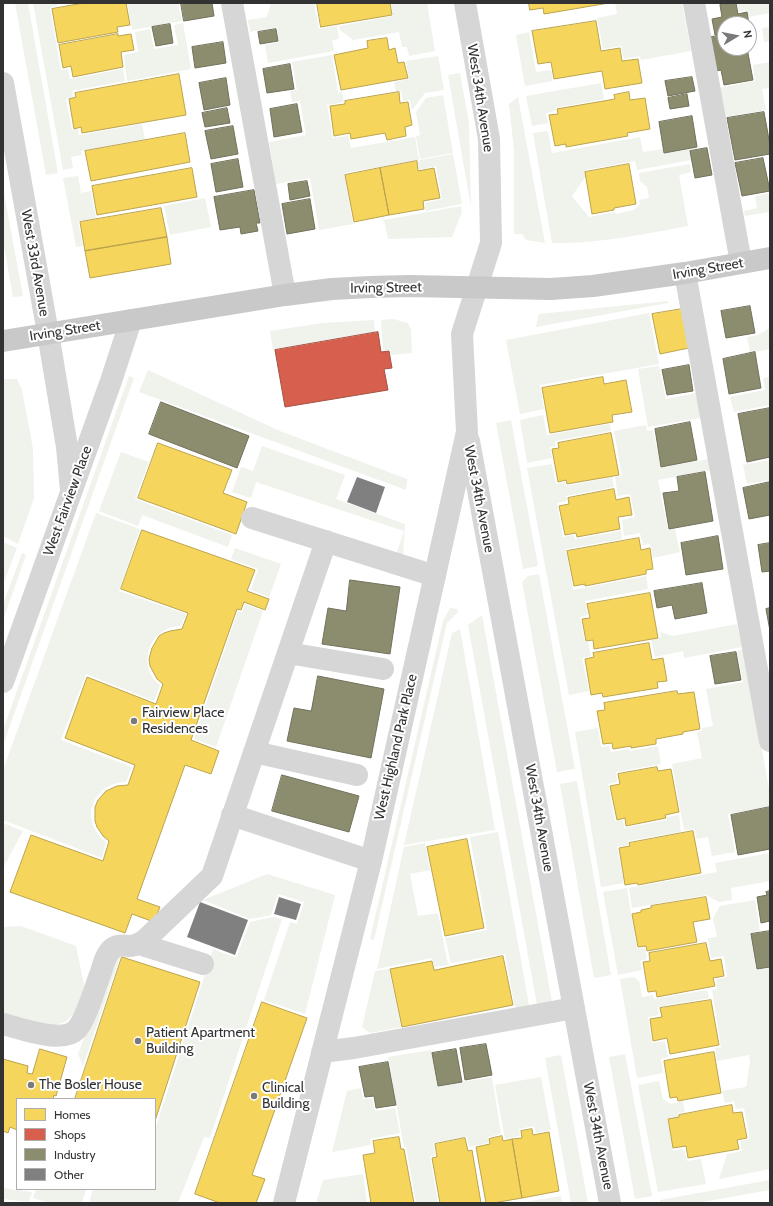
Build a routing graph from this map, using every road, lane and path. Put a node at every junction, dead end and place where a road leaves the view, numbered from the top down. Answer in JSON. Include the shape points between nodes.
{"nodes":[{"id":1,"x":232,"y":3,"type":"edge"},
{"id":2,"x":465,"y":3,"type":"edge"},
{"id":3,"x":694,"y":3,"type":"edge"},
{"id":4,"x":3,"y":83,"type":"edge"},
{"id":5,"x":770,"y":258,"type":"edge"},
{"id":6,"x":741,"y":263,"type":"junction"},
{"id":7,"x":685,"y":273,"type":"junction"},
{"id":8,"x":476,"y":288,"type":"junction"},
{"id":9,"x":285,"y":295,"type":"junction"},
{"id":10,"x":131,"y":320,"type":"junction"},
{"id":11,"x":48,"y":333,"type":"junction"},
{"id":12,"x":3,"y":341,"type":"edge"},
{"id":13,"x":467,"y":432,"type":"junction"},
{"id":14,"x":71,"y":490,"type":"junction"},
{"id":15,"x":252,"y":518,"type":"dead end"},
{"id":16,"x":326,"y":541,"type":"junction"},
{"id":17,"x":435,"y":576,"type":"junction"},
{"id":18,"x":288,"y":653,"type":"junction"},
{"id":19,"x":383,"y":669,"type":"dead end"},
{"id":20,"x":3,"y":682,"type":"edge"},
{"id":21,"x":770,"y":741,"type":"edge"},
{"id":22,"x":254,"y":752,"type":"junction"},
{"id":23,"x":357,"y":775,"type":"dead end"},
{"id":24,"x":232,"y":815,"type":"junction"},
{"id":25,"x":371,"y":861,"type":"junction"},
{"id":26,"x":139,"y":944,"type":"junction"},
{"id":27,"x":203,"y":964,"type":"dead end"},
{"id":28,"x":574,"y":1008,"type":"junction"},
{"id":29,"x":3,"y":1024,"type":"edge"},
{"id":30,"x":322,"y":1052,"type":"junction"},
{"id":31,"x":284,"y":1203,"type":"edge"},
{"id":32,"x":610,"y":1203,"type":"edge"}],
"edges":[{"from":1,"to":9,"type":"street"},
{"from":2,"to":8,"type":"street","name":"West 34th Avenue","via":[[489,139],[491,243]]},
{"from":3,"to":6,"type":"street"},
{"from":4,"to":11,"type":"street","name":"West 33rd Avenue"},
{"from":5,"to":6,"type":"main road","name":"Irving Street"},
{"from":6,"to":7,"type":"main road","name":"Irving Street"},
{"from":7,"to":8,"type":"main road","name":"Irving Street","via":[[551,289]]},
{"from":7,"to":21,"type":"street"},
{"from":8,"to":9,"type":"main road","name":"Irving Street","via":[[370,287]]},
{"from":8,"to":13,"type":"street","name":"West Highland Park Place","via":[[462,334]]},
{"from":9,"to":10,"type":"main road","name":"Irving Street"},
{"from":10,"to":11,"type":"main road","name":"Irving Street"},
{"from":10,"to":14,"type":"street","name":"West Fairview Place"},
{"from":11,"to":12,"type":"main road","name":"Irving Street"},
{"from":11,"to":14,"type":"street","name":"West 33rd Avenue","via":[[67,447]]},
{"from":13,"to":17,"type":"street","name":"West Highland Park Place"},
{"from":13,"to":28,"type":"street","name":"West 34th Avenue"},
{"from":14,"to":20,"type":"street","name":"West Fairview Place"},
{"from":15,"to":16,"type":"street"},
{"from":16,"to":17,"type":"street"},
{"from":16,"to":18,"type":"street"},
{"from":17,"to":25,"type":"street","name":"West Highland Park Place"},
{"from":18,"to":19,"type":"street"},
{"from":18,"to":22,"type":"street"},
{"from":22,"to":23,"type":"street"},
{"from":22,"to":24,"type":"street"},
{"from":24,"to":25,"type":"street"},
{"from":24,"to":26,"type":"street","via":[[212,876]]},
{"from":25,"to":30,"type":"street","name":"West Highland Park Place"},
{"from":26,"to":27,"type":"street"},
{"from":26,"to":29,"type":"street","via":[[112,948],[76,1030],[63,1035],[48,1035]]},
{"from":28,"to":30,"type":"street"},
{"from":28,"to":32,"type":"street","name":"West 34th Avenue"},
{"from":30,"to":31,"type":"street","name":"West Highland Park Place"}]}
